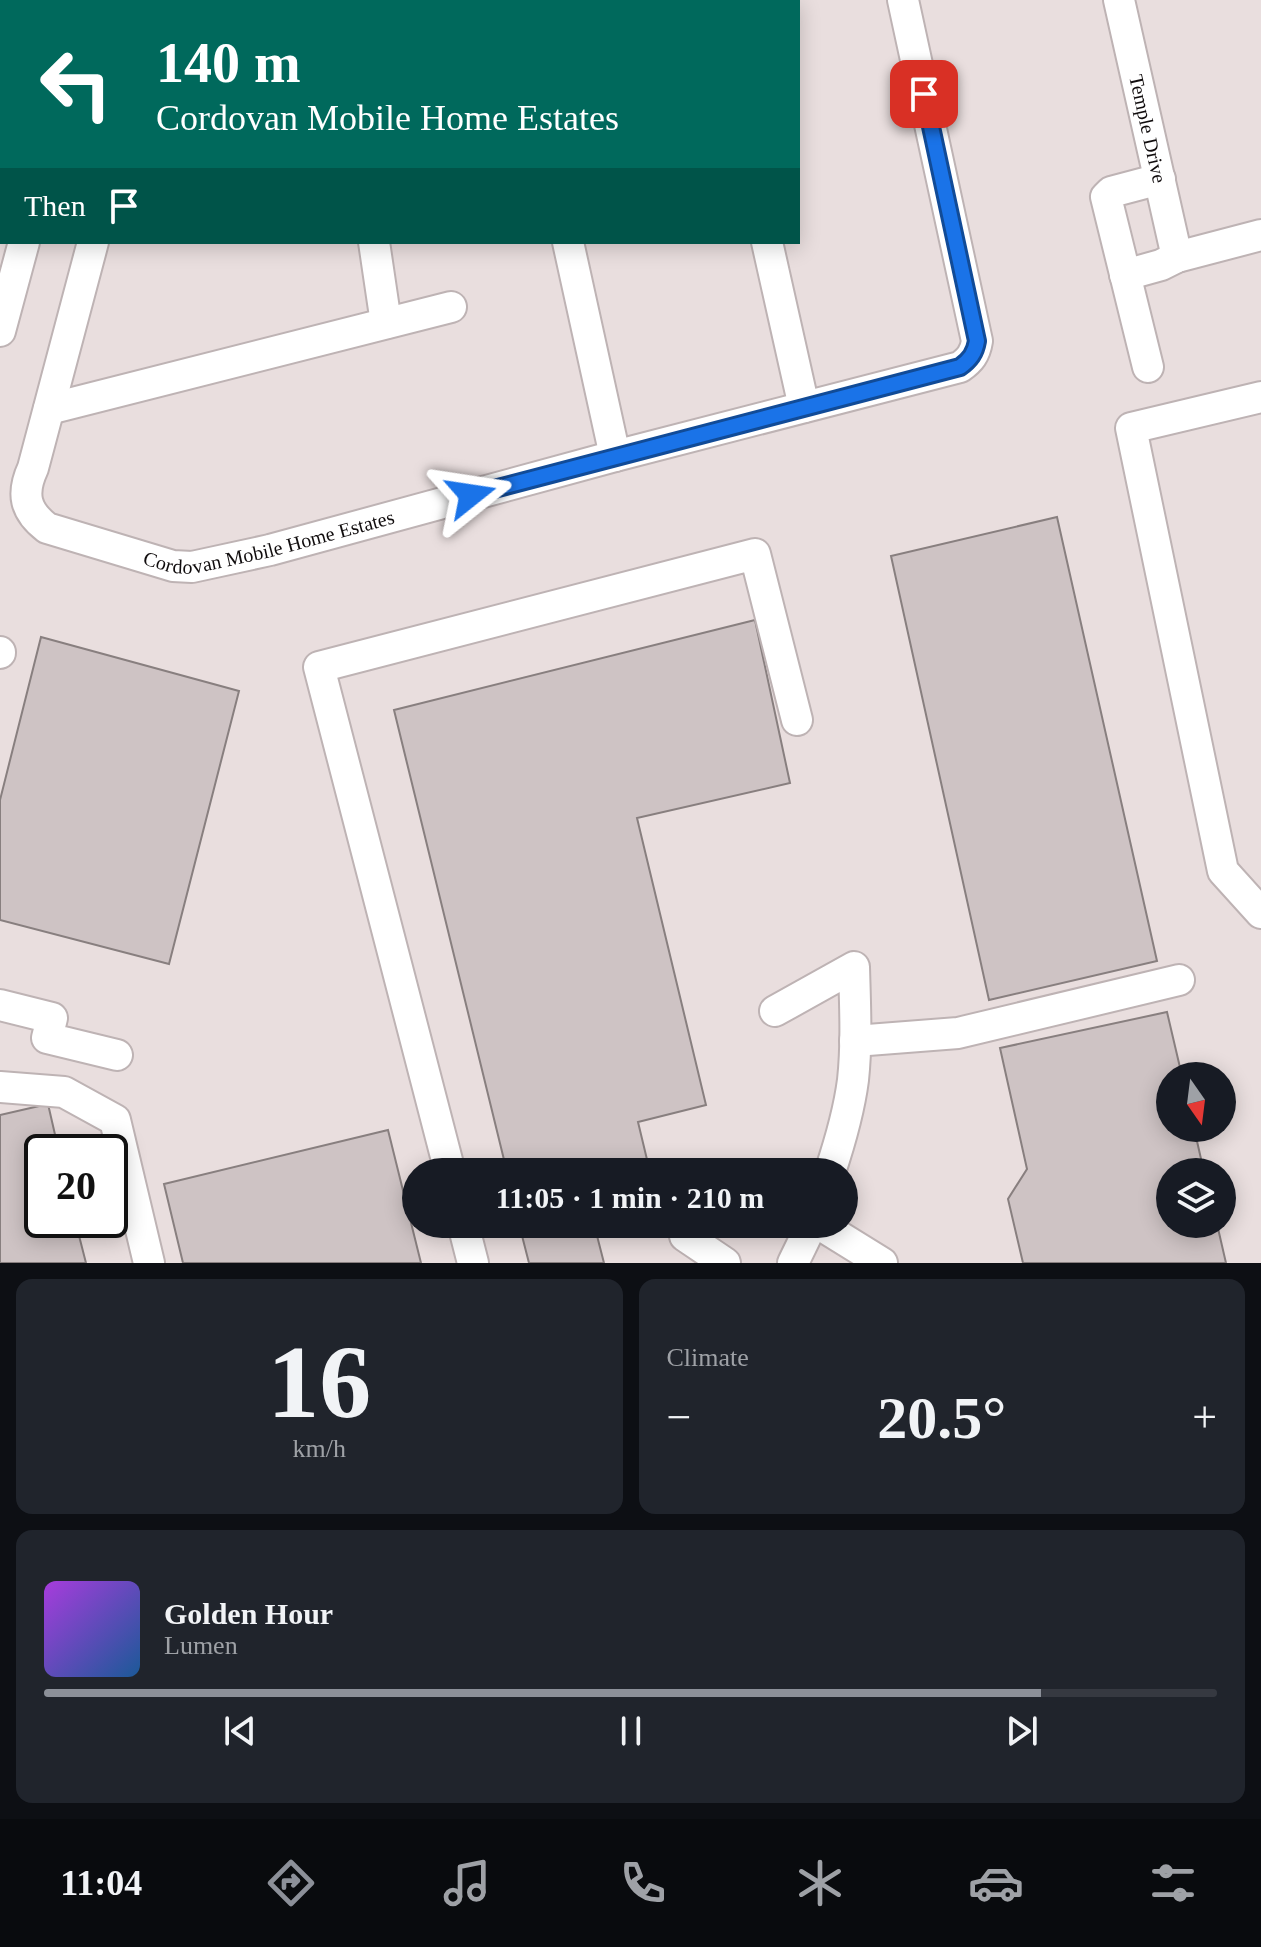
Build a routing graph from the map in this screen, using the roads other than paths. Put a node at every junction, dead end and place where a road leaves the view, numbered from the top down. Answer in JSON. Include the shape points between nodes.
{"nodes":[{"id":1,"x":903,"y":0,"type":"edge"},
{"id":2,"x":1119,"y":0,"type":"edge"},
{"id":3,"x":1160,"y":179,"type":"junction"},
{"id":4,"x":1261,"y":235,"type":"edge"},
{"id":5,"x":23,"y":244,"type":"edge"},
{"id":6,"x":92,"y":244,"type":"edge"},
{"id":7,"x":374,"y":244,"type":"edge"},
{"id":8,"x":568,"y":244,"type":"edge"},
{"id":9,"x":767,"y":244,"type":"edge"},
{"id":10,"x":1177,"y":257,"type":"junction"},
{"id":11,"x":1125,"y":275,"type":"junction"},
{"id":12,"x":5,"y":291,"type":"edge"},
{"id":13,"x":451,"y":307,"type":"dead end"},
{"id":14,"x":386,"y":323,"type":"junction"},
{"id":15,"x":0,"y":331,"type":"edge"},
{"id":16,"x":1148,"y":367,"type":"dead end"},
{"id":17,"x":1261,"y":397,"type":"edge"},
{"id":18,"x":804,"y":407,"type":"junction"},
{"id":19,"x":49,"y":409,"type":"junction"},
{"id":20,"x":615,"y":456,"type":"junction"},
{"id":21,"x":797,"y":720,"type":"dead end"},
{"id":22,"x":1261,"y":913,"type":"edge"},
{"id":23,"x":1179,"y":980,"type":"dead end"},
{"id":24,"x":0,"y":1005,"type":"edge"},
{"id":25,"x":775,"y":1011,"type":"dead end"},
{"id":26,"x":855,"y":1041,"type":"junction"},
{"id":27,"x":117,"y":1055,"type":"dead end"},
{"id":28,"x":0,"y":1087,"type":"edge"},
{"id":29,"x":446,"y":1158,"type":"edge"},
{"id":30,"x":835,"y":1158,"type":"edge"},
{"id":31,"x":467,"y":1238,"type":"edge"},
{"id":32,"x":688,"y":1238,"type":"edge"},
{"id":33,"x":805,"y":1238,"type":"edge"},
{"id":34,"x":842,"y":1238,"type":"edge"},
{"id":35,"x":149,"y":1263,"type":"edge"},
{"id":36,"x":473,"y":1263,"type":"edge"},
{"id":37,"x":725,"y":1263,"type":"edge"},
{"id":38,"x":793,"y":1263,"type":"edge"},
{"id":39,"x":882,"y":1263,"type":"edge"}],
"edges":[{"from":1,"to":18,"type":"street","name":"Cordovan Mobile Home Estates","via":[[977,341],[975,352],[960,367]]},
{"from":2,"to":3,"type":"street","name":"Temple Drive"},
{"from":3,"to":10,"type":"street","name":"Temple Drive"},
{"from":3,"to":11,"type":"street","via":[[1106,197]]},
{"from":4,"to":10,"type":"street"},
{"from":5,"to":12,"type":"street"},
{"from":6,"to":19,"type":"street","name":"Cordovan Mobile Home Estates"},
{"from":7,"to":14,"type":"street"},
{"from":8,"to":20,"type":"street"},
{"from":9,"to":18,"type":"street"},
{"from":10,"to":11,"type":"street"},
{"from":11,"to":16,"type":"street"},
{"from":12,"to":15,"type":"street"},
{"from":13,"to":14,"type":"street"},
{"from":14,"to":19,"type":"street"},
{"from":17,"to":22,"type":"street","via":[[1131,428],[1223,871]]},
{"from":18,"to":20,"type":"street","name":"Cordovan Mobile Home Estates"},
{"from":19,"to":20,"type":"street","name":"Cordovan Mobile Home Estates","via":[[27,481],[29,508],[37,520],[47,528],[173,566],[192,567],[270,550]]},
{"from":21,"to":29,"type":"street","via":[[755,554],[319,667]]},
{"from":23,"to":26,"type":"street","via":[[958,1033]]},
{"from":24,"to":27,"type":"street","via":[[52,1018],[47,1038]]},
{"from":25,"to":26,"type":"street","via":[[854,967]]},
{"from":26,"to":30,"type":"street","via":[[853,1081]]},
{"from":28,"to":35,"type":"street","via":[[64,1092],[115,1120]]},
{"from":31,"to":36,"type":"street"},
{"from":32,"to":37,"type":"street"},
{"from":33,"to":38,"type":"street"},
{"from":34,"to":39,"type":"street"}]}
